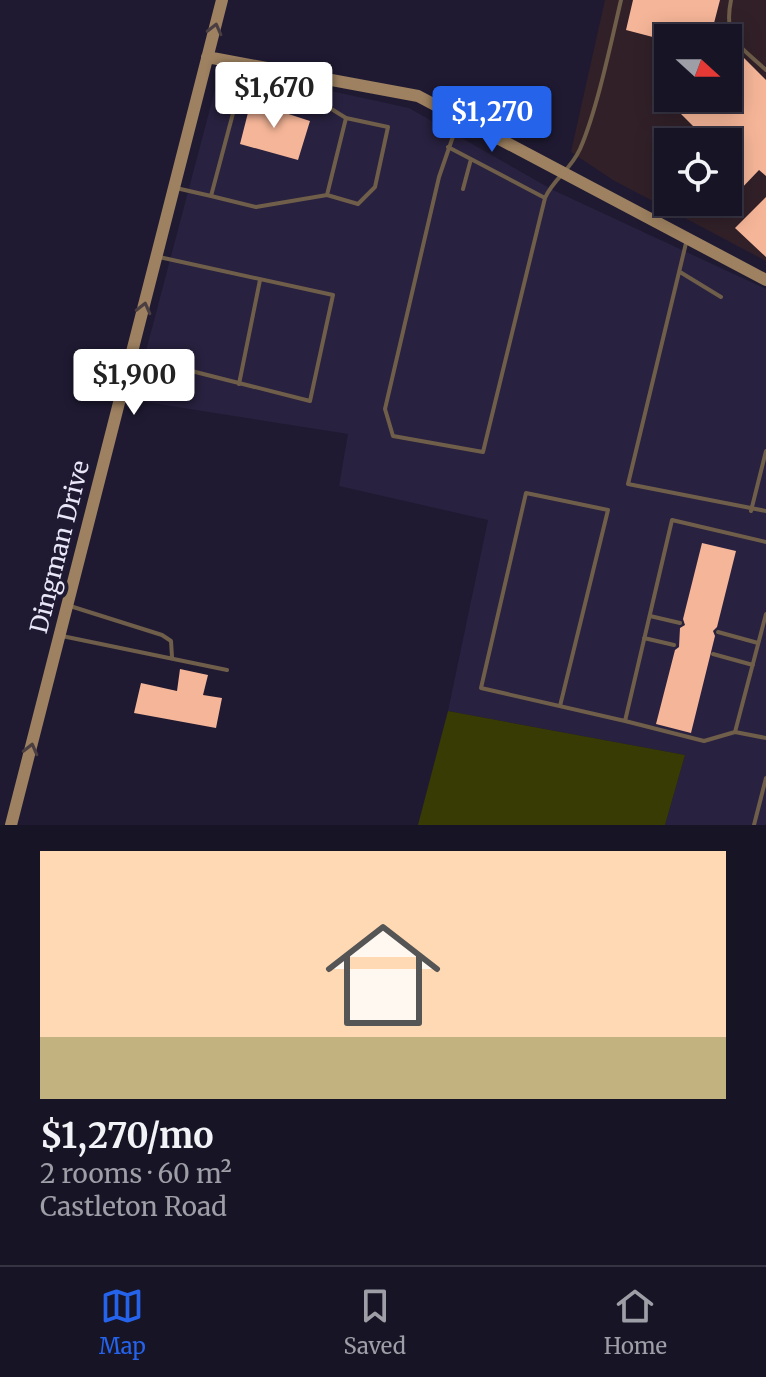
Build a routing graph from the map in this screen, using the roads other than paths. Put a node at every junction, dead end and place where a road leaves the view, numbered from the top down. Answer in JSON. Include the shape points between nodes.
{"nodes":[{"id":1,"x":222,"y":0,"type":"edge"},
{"id":2,"x":621,"y":0,"type":"edge"},
{"id":3,"x":731,"y":0,"type":"edge"},
{"id":4,"x":207,"y":57,"type":"junction"},
{"id":5,"x":766,"y":70,"type":"edge"},
{"id":6,"x":332,"y":79,"type":"junction"},
{"id":7,"x":325,"y":105,"type":"junction"},
{"id":8,"x":460,"y":117,"type":"junction"},
{"id":9,"x":346,"y":118,"type":"junction"},
{"id":10,"x":447,"y":147,"type":"junction"},
{"id":11,"x":471,"y":159,"type":"junction"},
{"id":12,"x":567,"y":174,"type":"junction"},
{"id":13,"x":174,"y":188,"type":"junction"},
{"id":14,"x":463,"y":189,"type":"dead end"},
{"id":15,"x":327,"y":195,"type":"junction"},
{"id":16,"x":211,"y":196,"type":"junction"},
{"id":17,"x":545,"y":198,"type":"junction"},
{"id":18,"x":687,"y":237,"type":"junction"},
{"id":19,"x":157,"y":256,"type":"junction"},
{"id":20,"x":680,"y":272,"type":"junction"},
{"id":21,"x":260,"y":280,"type":"junction"},
{"id":22,"x":766,"y":280,"type":"edge"},
{"id":23,"x":721,"y":297,"type":"dead end"},
{"id":24,"x":164,"y":364,"type":"dead end"},
{"id":25,"x":239,"y":384,"type":"junction"},
{"id":26,"x":766,"y":451,"type":"edge"},
{"id":27,"x":751,"y":511,"type":"junction"},
{"id":28,"x":766,"y":511,"type":"edge"},
{"id":29,"x":766,"y":542,"type":"edge"},
{"id":30,"x":68,"y":605,"type":"junction"},
{"id":31,"x":766,"y":614,"type":"edge"},
{"id":32,"x":650,"y":616,"type":"junction"},
{"id":33,"x":680,"y":623,"type":"dead end"},
{"id":34,"x":718,"y":632,"type":"dead end"},
{"id":35,"x":60,"y":636,"type":"junction"},
{"id":36,"x":644,"y":638,"type":"junction"},
{"id":37,"x":758,"y":643,"type":"junction"},
{"id":38,"x":674,"y":645,"type":"dead end"},
{"id":39,"x":713,"y":654,"type":"dead end"},
{"id":40,"x":172,"y":658,"type":"junction"},
{"id":41,"x":753,"y":665,"type":"junction"},
{"id":42,"x":227,"y":670,"type":"dead end"},
{"id":43,"x":560,"y":706,"type":"junction"},
{"id":44,"x":625,"y":721,"type":"junction"},
{"id":45,"x":735,"y":732,"type":"junction"},
{"id":46,"x":766,"y":738,"type":"edge"},
{"id":47,"x":766,"y":778,"type":"edge"},
{"id":48,"x":766,"y":796,"type":"edge"},
{"id":49,"x":758,"y":801,"type":"junction"},
{"id":50,"x":11,"y":825,"type":"edge"},
{"id":51,"x":754,"y":825,"type":"edge"}],
"edges":[{"from":4,"to":1,"type":"main road","name":"Dingman Drive","one_way":true},
{"from":2,"to":12,"type":"lane","via":[[581,146]]},
{"from":3,"to":5,"type":"lane","via":[[726,24],[734,41]]},
{"from":4,"to":6,"type":"main road"},
{"from":4,"to":13,"type":"main road","name":"Dingman Drive"},
{"from":6,"to":7,"type":"lane"},
{"from":6,"to":8,"type":"main road","via":[[406,93]]},
{"from":7,"to":9,"type":"lane"},
{"from":7,"to":16,"type":"lane","via":[[240,87]]},
{"from":8,"to":10,"type":"lane"},
{"from":8,"to":12,"type":"main road"},
{"from":9,"to":15,"type":"lane"},
{"from":9,"to":15,"type":"lane","via":[[388,127],[375,187],[358,204]]},
{"from":10,"to":11,"type":"lane"},
{"from":10,"to":17,"type":"lane","via":[[385,409],[393,436],[483,452]]},
{"from":11,"to":14,"type":"lane"},
{"from":11,"to":17,"type":"lane"},
{"from":12,"to":17,"type":"lane","via":[[552,183]]},
{"from":12,"to":18,"type":"main road"},
{"from":13,"to":16,"type":"lane"},
{"from":13,"to":19,"type":"main road","name":"Dingman Drive"},
{"from":15,"to":16,"type":"lane","via":[[256,207]]},
{"from":18,"to":20,"type":"lane"},
{"from":18,"to":22,"type":"main road"},
{"from":19,"to":21,"type":"lane"},
{"from":30,"to":19,"type":"main road","name":"Dingman Drive","one_way":true},
{"from":20,"to":23,"type":"lane"},
{"from":20,"to":27,"type":"lane","via":[[628,484]]},
{"from":21,"to":25,"type":"lane"},
{"from":21,"to":25,"type":"lane","via":[[333,295],[310,401]]},
{"from":24,"to":25,"type":"lane"},
{"from":26,"to":27,"type":"lane"},
{"from":27,"to":28,"type":"lane"},
{"from":29,"to":32,"type":"lane","via":[[672,520]]},
{"from":30,"to":35,"type":"main road","name":"Dingman Drive"},
{"from":30,"to":40,"type":"lane","via":[[162,635],[171,641]]},
{"from":31,"to":37,"type":"lane"},
{"from":32,"to":33,"type":"lane"},
{"from":32,"to":36,"type":"lane"},
{"from":34,"to":37,"type":"lane"},
{"from":35,"to":40,"type":"lane"},
{"from":50,"to":35,"type":"main road","name":"Dingman Drive","one_way":true},
{"from":36,"to":38,"type":"lane"},
{"from":36,"to":44,"type":"lane"},
{"from":37,"to":41,"type":"lane"},
{"from":39,"to":41,"type":"lane"},
{"from":40,"to":42,"type":"lane"},
{"from":41,"to":45,"type":"lane"},
{"from":43,"to":43,"type":"lane","via":[[481,688],[526,493],[608,510]]},
{"from":43,"to":44,"type":"lane"},
{"from":44,"to":45,"type":"lane","via":[[704,741]]},
{"from":45,"to":46,"type":"lane"},
{"from":47,"to":49,"type":"lane"},
{"from":48,"to":49,"type":"lane"},
{"from":49,"to":51,"type":"lane"}]}
